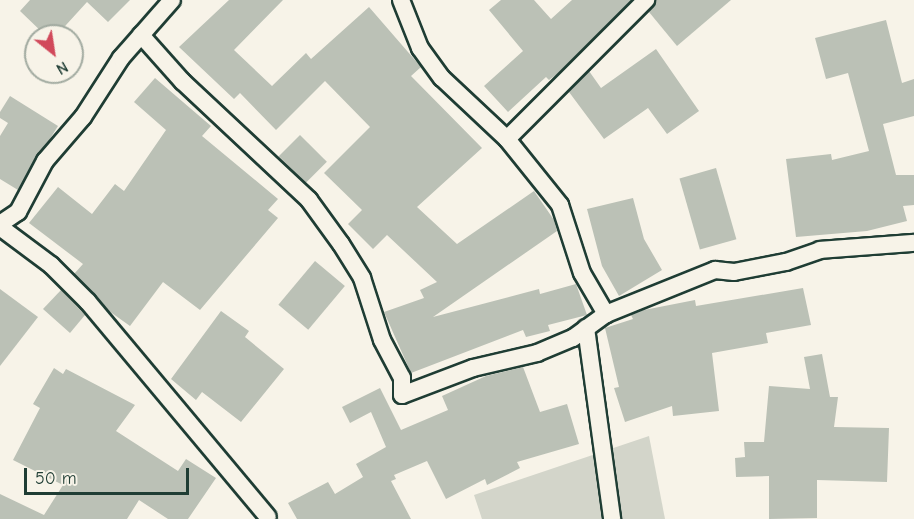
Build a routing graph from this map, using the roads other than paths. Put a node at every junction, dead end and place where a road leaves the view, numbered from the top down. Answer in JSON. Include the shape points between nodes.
{"nodes":[{"id":1,"x":172,"y":0,"type":"edge"},
{"id":2,"x":401,"y":0,"type":"edge"},
{"id":3,"x":646,"y":0,"type":"edge"},
{"id":4,"x":141,"y":35,"type":"junction"},
{"id":5,"x":507,"y":139,"type":"junction"},
{"id":6,"x":0,"y":226,"type":"edge"},
{"id":7,"x":914,"y":243,"type":"edge"},
{"id":8,"x":606,"y":314,"type":"junction"},
{"id":9,"x":586,"y":328,"type":"junction"},
{"id":10,"x":268,"y":517,"type":"dead end"},
{"id":11,"x":612,"y":519,"type":"edge"}],
"edges":[{"from":1,"to":4,"type":"street"},
{"from":2,"to":5,"type":"street","via":[[420,48],[442,78]]},
{"from":3,"to":5,"type":"street"},
{"from":4,"to":6,"type":"street","via":[[45,161],[18,212]]},
{"from":4,"to":9,"type":"street","via":[[189,88],[309,200],[341,244],[362,278],[382,340],[402,378],[402,395],[473,368],[537,353]]},
{"from":5,"to":8,"type":"street","via":[[560,205],[582,273]]},
{"from":6,"to":10,"type":"street","via":[[51,265],[88,302]]},
{"from":7,"to":8,"type":"street","via":[[820,250],[786,262],[734,272],[715,270]]},
{"from":8,"to":9,"type":"street"},
{"from":9,"to":11,"type":"street"}]}
